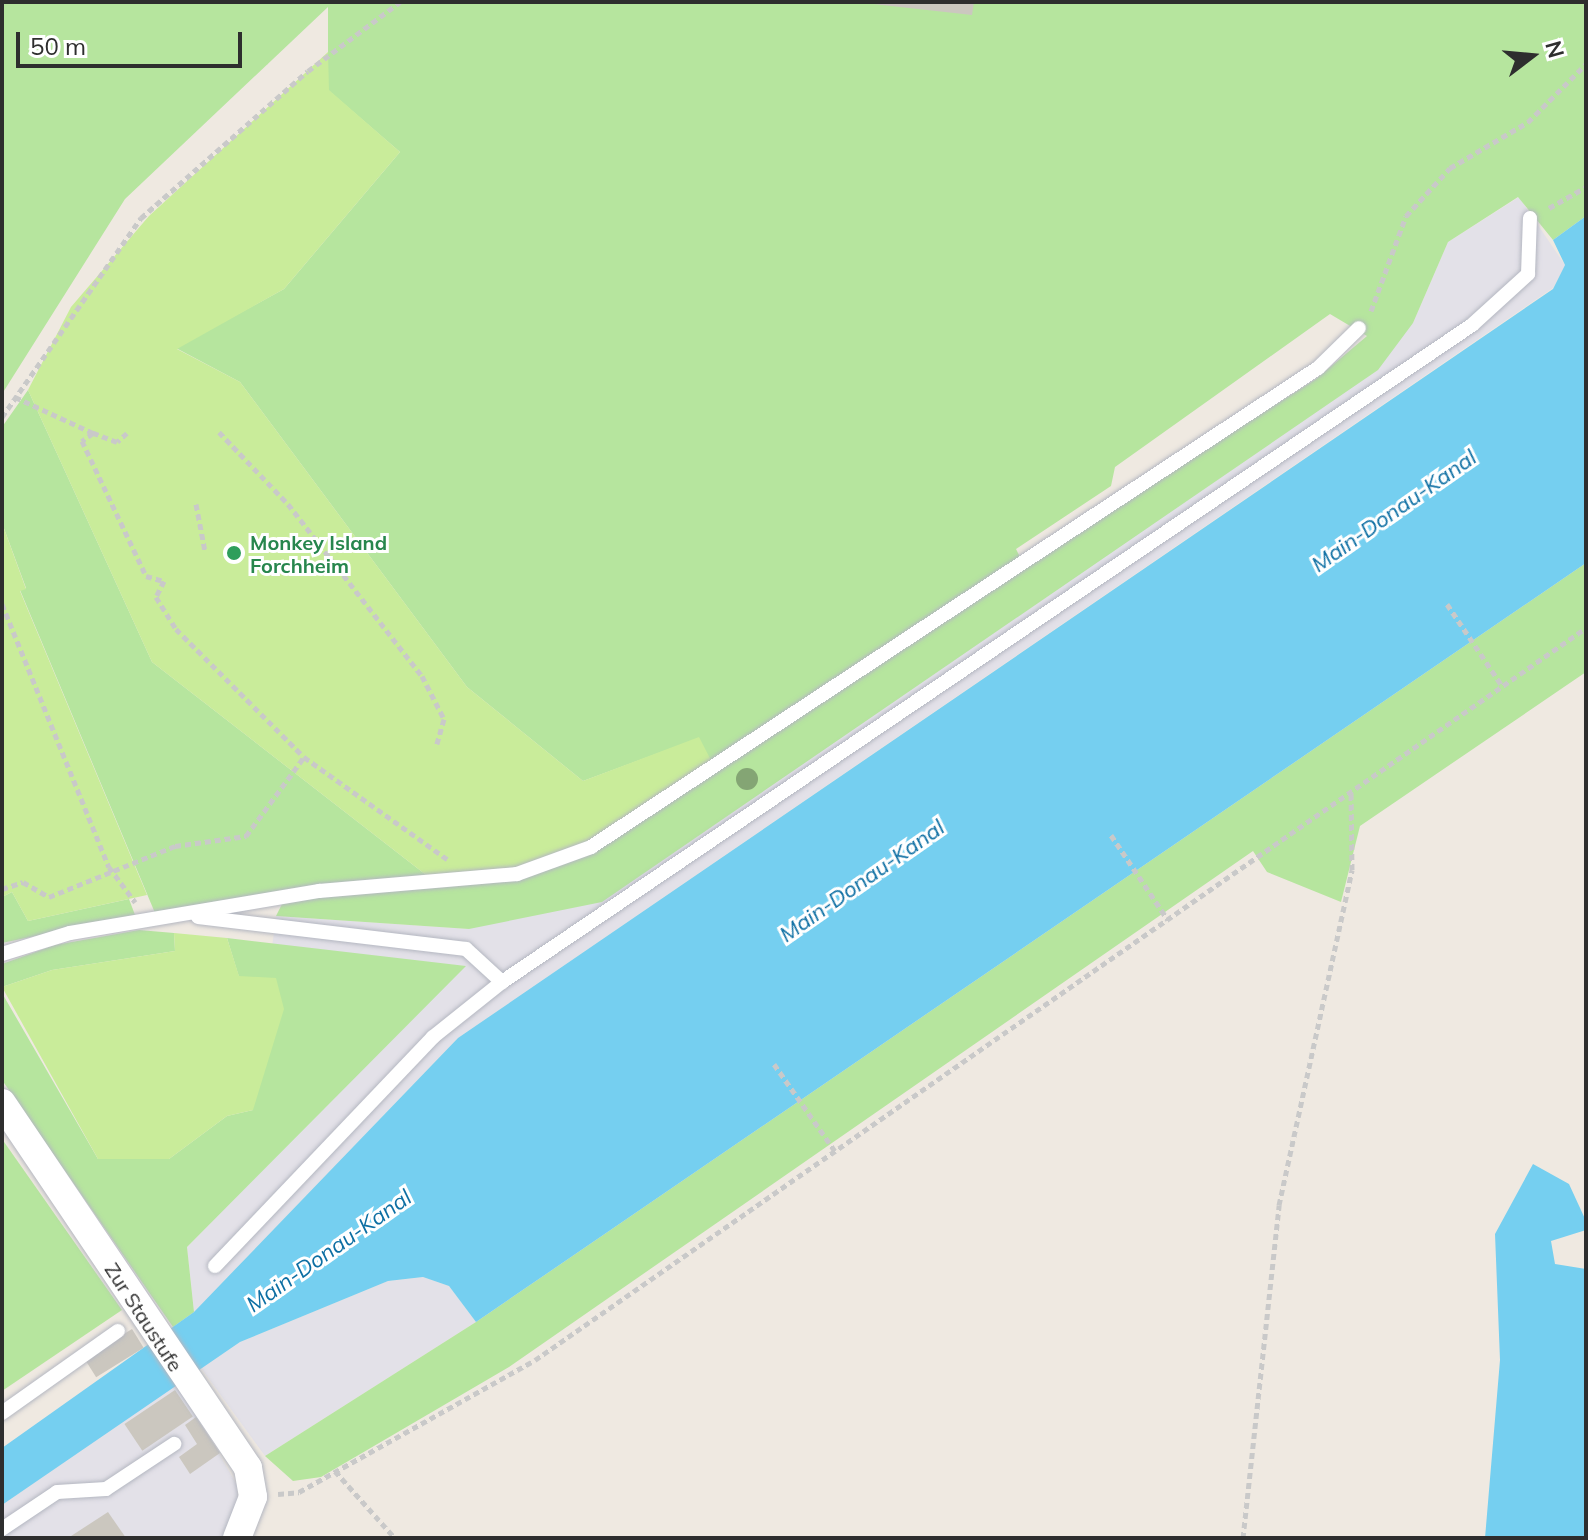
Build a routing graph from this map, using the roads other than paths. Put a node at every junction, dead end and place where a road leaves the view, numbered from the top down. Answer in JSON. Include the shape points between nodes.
{"nodes":[{"id":1,"x":1530,"y":218,"type":"road end"},
{"id":2,"x":1359,"y":328,"type":"road end"},
{"id":3,"x":183,"y":915,"type":"junction"},
{"id":4,"x":2,"y":954,"type":"edge"},
{"id":5,"x":502,"y":982,"type":"junction"},
{"id":6,"x":2,"y":1103,"type":"edge"},
{"id":7,"x":215,"y":1266,"type":"dead end"},
{"id":8,"x":118,"y":1331,"type":"dead end"},
{"id":9,"x":2,"y":1413,"type":"edge"},
{"id":10,"x":174,"y":1444,"type":"dead end"},
{"id":11,"x":2,"y":1529,"type":"edge"},
{"id":12,"x":237,"y":1538,"type":"edge"}],
"edges":[{"from":1,"to":5,"type":"lane","via":[[1528,274],[1472,325]]},
{"from":2,"to":3,"type":"lane","via":[[1318,368],[1118,495],[652,812],[591,847],[517,874],[319,891]]},
{"from":3,"to":4,"type":"lane"},
{"from":3,"to":5,"type":"lane","via":[[466,949]]},
{"from":5,"to":7,"type":"lane","via":[[433,1037]]},
{"from":6,"to":12,"type":"street","name":"Zur Staustufe","via":[[248,1468],[253,1497]]},
{"from":8,"to":9,"type":"lane"},
{"from":10,"to":11,"type":"lane","via":[[106,1489],[57,1492]]}]}
